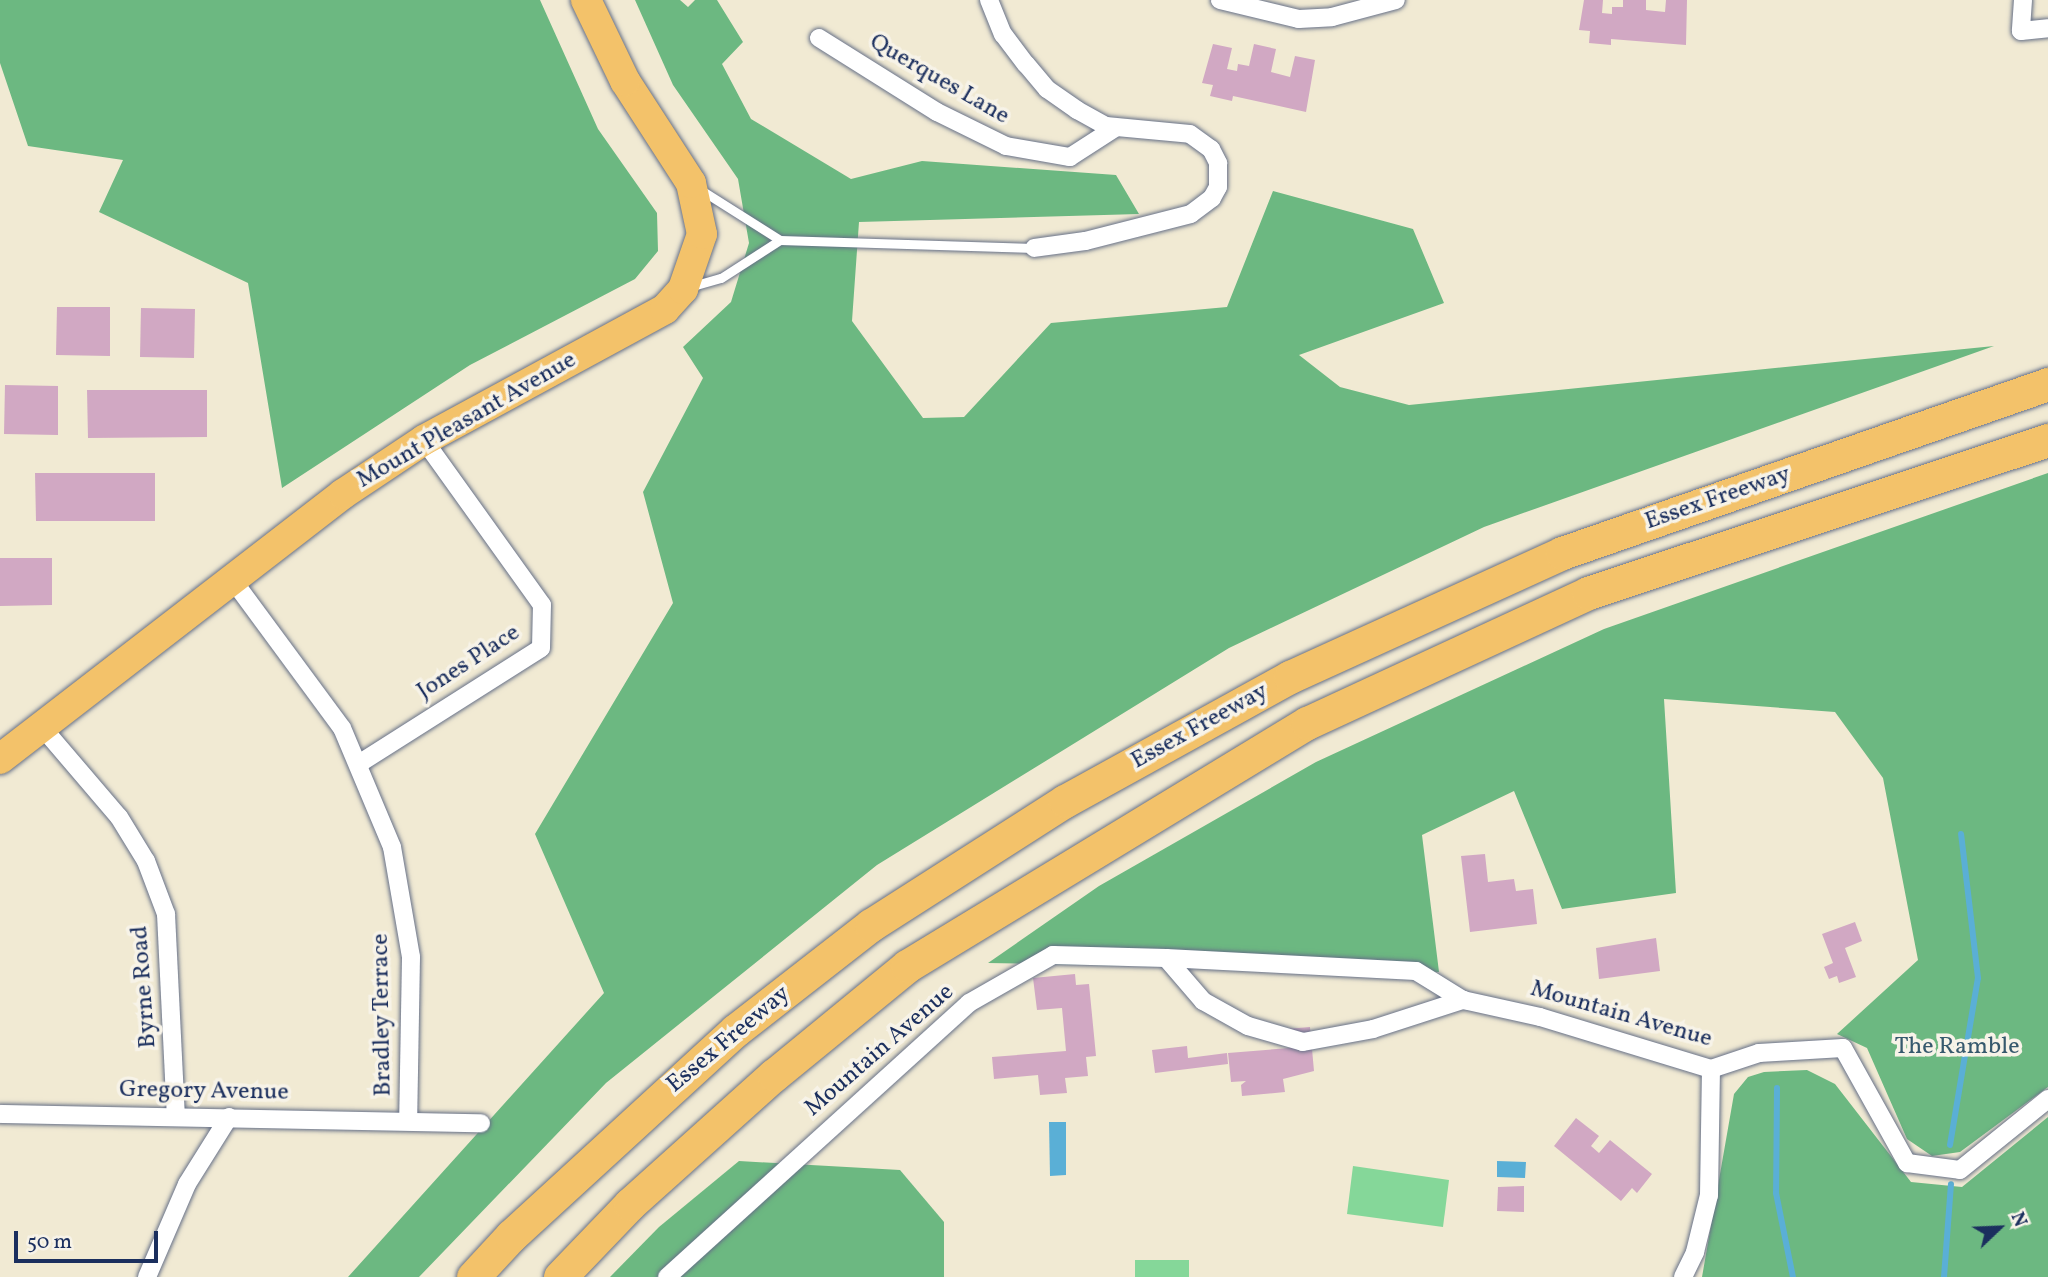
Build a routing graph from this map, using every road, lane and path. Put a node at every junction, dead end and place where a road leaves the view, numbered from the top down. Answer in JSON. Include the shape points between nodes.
{"nodes":[{"id":1,"x":586,"y":0,"type":"edge"},
{"id":2,"x":989,"y":0,"type":"edge"},
{"id":3,"x":1220,"y":0,"type":"edge"},
{"id":4,"x":1396,"y":0,"type":"edge"},
{"id":5,"x":2023,"y":0,"type":"edge"},
{"id":6,"x":2048,"y":28,"type":"edge"},
{"id":7,"x":819,"y":38,"type":"dead end"},
{"id":8,"x":1115,"y":128,"type":"junction"},
{"id":9,"x":691,"y":183,"type":"junction"},
{"id":10,"x":780,"y":240,"type":"junction"},
{"id":11,"x":1034,"y":248,"type":"joint"},
{"id":12,"x":683,"y":289,"type":"junction"},
{"id":13,"x":2048,"y":384,"type":"edge"},
{"id":14,"x":424,"y":440,"type":"junction"},
{"id":15,"x":2048,"y":440,"type":"edge"},
{"id":16,"x":232,"y":579,"type":"junction"},
{"id":17,"x":41,"y":727,"type":"junction"},
{"id":18,"x":0,"y":759,"type":"edge"},
{"id":19,"x":360,"y":763,"type":"junction"},
{"id":20,"x":1166,"y":958,"type":"junction"},
{"id":21,"x":1463,"y":1000,"type":"junction"},
{"id":22,"x":1711,"y":1069,"type":"junction"},
{"id":23,"x":2048,"y":1099,"type":"edge"},
{"id":24,"x":0,"y":1114,"type":"edge"},
{"id":25,"x":176,"y":1116,"type":"junction"},
{"id":26,"x":229,"y":1117,"type":"junction"},
{"id":27,"x":408,"y":1121,"type":"junction"},
{"id":28,"x":481,"y":1123,"type":"dead end"},
{"id":29,"x":147,"y":1277,"type":"edge"},
{"id":30,"x":474,"y":1277,"type":"edge"},
{"id":31,"x":560,"y":1277,"type":"edge"},
{"id":32,"x":667,"y":1277,"type":"edge"},
{"id":33,"x":1683,"y":1277,"type":"edge"}],
"edges":[{"from":1,"to":9,"type":"main road","name":"Mount Pleasant Avenue","via":[[625,81]]},
{"from":2,"to":8,"type":"street","via":[[1003,34],[1047,89]]},
{"from":3,"to":4,"type":"street","via":[[1299,19],[1332,18]]},
{"from":5,"to":6,"type":"street","via":[[2021,30]]},
{"from":7,"to":8,"type":"street","name":"Querques Lane","via":[[937,111],[1006,146],[1070,157]]},
{"from":8,"to":11,"type":"street","via":[[1177,132],[1202,140],[1211,149],[1220,174],[1212,198],[1191,214],[1085,241]]},
{"from":9,"to":10,"type":"lane"},
{"from":9,"to":12,"type":"main road","name":"Mount Pleasant Avenue","via":[[702,234]]},
{"from":10,"to":11,"type":"lane"},
{"from":10,"to":12,"type":"lane","via":[[721,278]]},
{"from":12,"to":14,"type":"main road","name":"Mount Pleasant Avenue","via":[[665,309],[635,328]]},
{"from":13,"to":30,"type":"highway","name":"Essex Freeway","via":[[1562,553],[1290,677],[1065,801],[871,925],[736,1030],[511,1236]]},
{"from":14,"to":16,"type":"main road","name":"Mount Pleasant Avenue","via":[[343,494]]},
{"from":14,"to":19,"type":"street","name":"Jones Place","via":[[542,605],[541,648]]},
{"from":15,"to":31,"type":"highway","name":"Essex Freeway","via":[[1588,593],[1307,723],[907,966],[774,1075],[640,1195]]},
{"from":16,"to":17,"type":"main road","name":"Mount Pleasant Avenue"},
{"from":16,"to":19,"type":"street","name":"Bradley Terrace","via":[[319,693]]},
{"from":17,"to":18,"type":"main road","name":"Mount Pleasant Avenue"},
{"from":17,"to":25,"type":"street","name":"Byrne Road","via":[[119,817],[146,861],[166,914]]},
{"from":19,"to":27,"type":"street","name":"Bradley Terrace","via":[[393,847],[404,901],[411,957]]},
{"from":20,"to":21,"type":"street","name":"Mountain Avenue","via":[[1416,971]]},
{"from":20,"to":21,"type":"street","via":[[1203,1001],[1248,1026],[1303,1042],[1373,1030]]},
{"from":20,"to":32,"type":"street","name":"Mountain Avenue","via":[[1053,956],[969,1003]]},
{"from":21,"to":22,"type":"street","name":"Mountain Avenue","via":[[1540,1017]]},
{"from":22,"to":23,"type":"street","name":"Mountain Avenue","via":[[1759,1053],[1843,1048],[1907,1163],[1960,1170]]},
{"from":22,"to":33,"type":"street","via":[[1709,1195],[1695,1252]]},
{"from":24,"to":25,"type":"street","name":"Gregory Avenue"},
{"from":25,"to":26,"type":"street","name":"Gregory Avenue"},
{"from":26,"to":27,"type":"street","name":"Gregory Avenue"},
{"from":26,"to":29,"type":"street","via":[[187,1184]]},
{"from":27,"to":28,"type":"street","name":"Gregory Avenue"}]}
